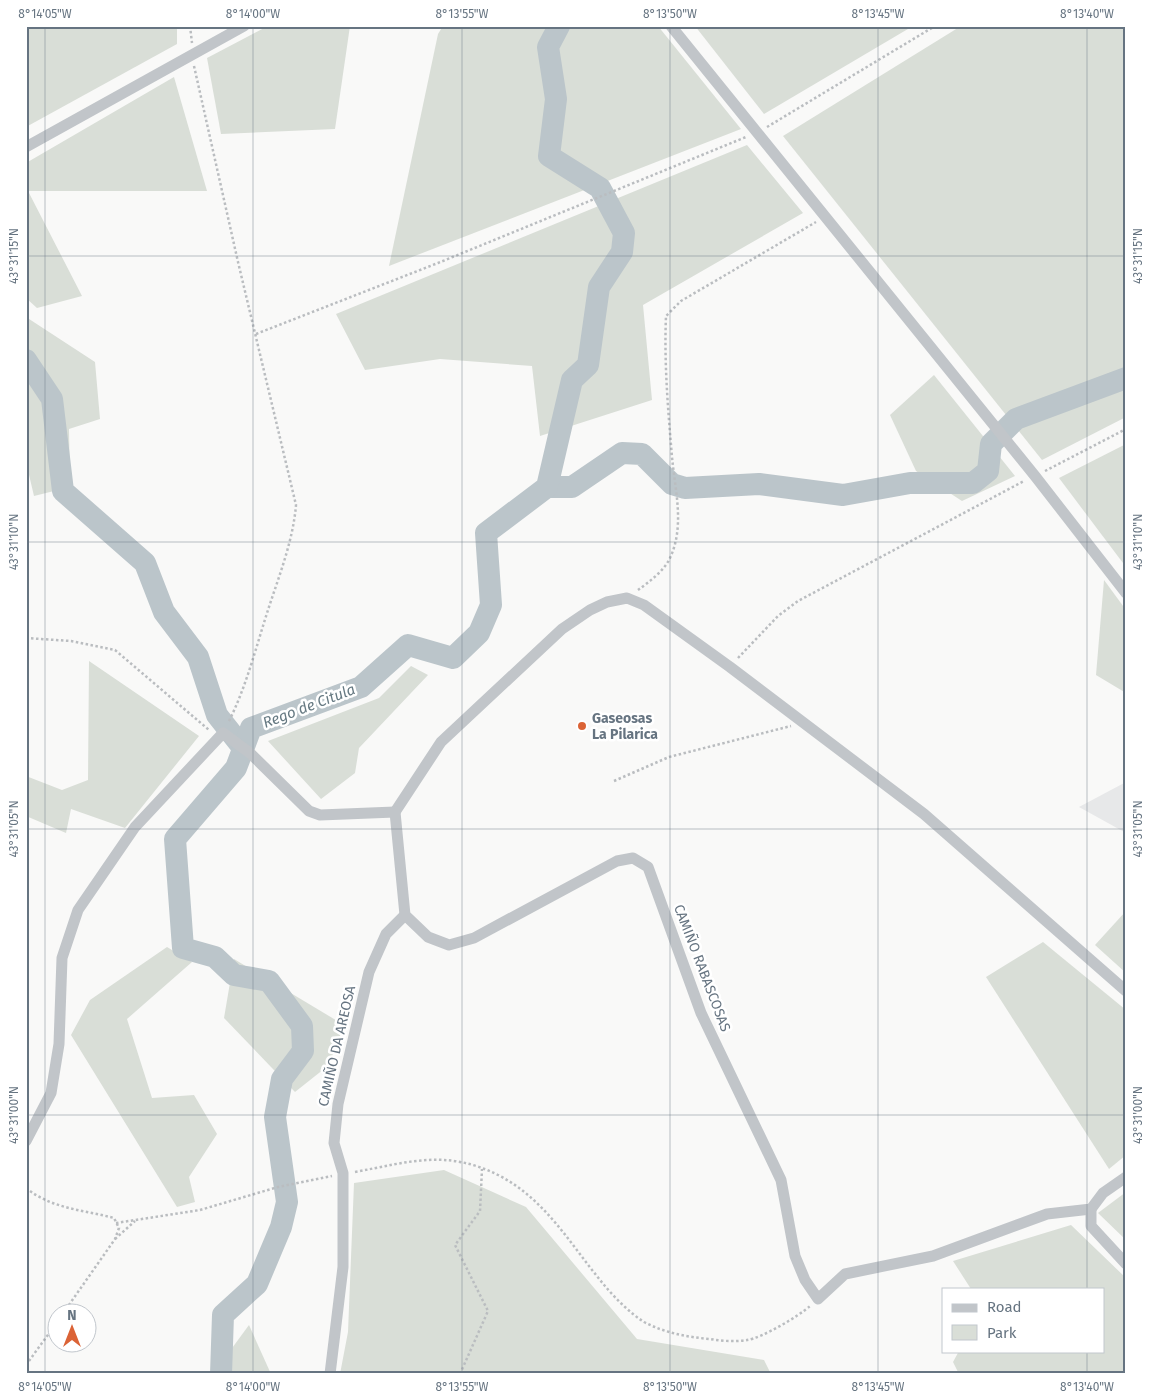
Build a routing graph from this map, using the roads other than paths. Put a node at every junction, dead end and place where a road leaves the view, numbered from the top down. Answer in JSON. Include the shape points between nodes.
{"nodes":[{"id":1,"x":244,"y":26,"type":"edge"},
{"id":2,"x":671,"y":26,"type":"edge"},
{"id":3,"x":26,"y":147,"type":"edge"},
{"id":4,"x":1126,"y":593,"type":"edge"},
{"id":5,"x":395,"y":812,"type":"junction"},
{"id":6,"x":405,"y":915,"type":"junction"},
{"id":7,"x":1126,"y":992,"type":"edge"},
{"id":8,"x":26,"y":1141,"type":"edge"},
{"id":9,"x":1126,"y":1178,"type":"edge"},
{"id":10,"x":1091,"y":1209,"type":"junction"},
{"id":11,"x":1126,"y":1264,"type":"edge"},
{"id":12,"x":330,"y":1374,"type":"edge"}],
"edges":[{"from":1,"to":3,"type":"street"},
{"from":2,"to":4,"type":"street"},
{"from":5,"to":6,"type":"street"},
{"from":5,"to":7,"type":"street","via":[[441,742],[562,629],[590,610],[627,598],[644,605],[730,667],[924,814]]},
{"from":5,"to":8,"type":"street","via":[[320,815],[309,811],[250,753],[221,735],[135,827],[78,910],[62,958],[59,1044],[51,1093]]},
{"from":6,"to":10,"type":"street","name":"CAMIÑO RABASCOSAS","via":[[428,937],[449,945],[474,938],[617,861],[633,858],[648,866],[700,1013],[781,1180],[796,1256],[805,1280],[818,1299],[845,1274],[933,1256],[1047,1214]]},
{"from":6,"to":12,"type":"street","name":"CAMIÑO DA AREOSA","via":[[386,934],[369,972],[338,1104],[334,1142],[343,1174],[343,1267]]},
{"from":9,"to":10,"type":"street","via":[[1103,1193]]},
{"from":10,"to":11,"type":"street","via":[[1091,1226]]}]}
